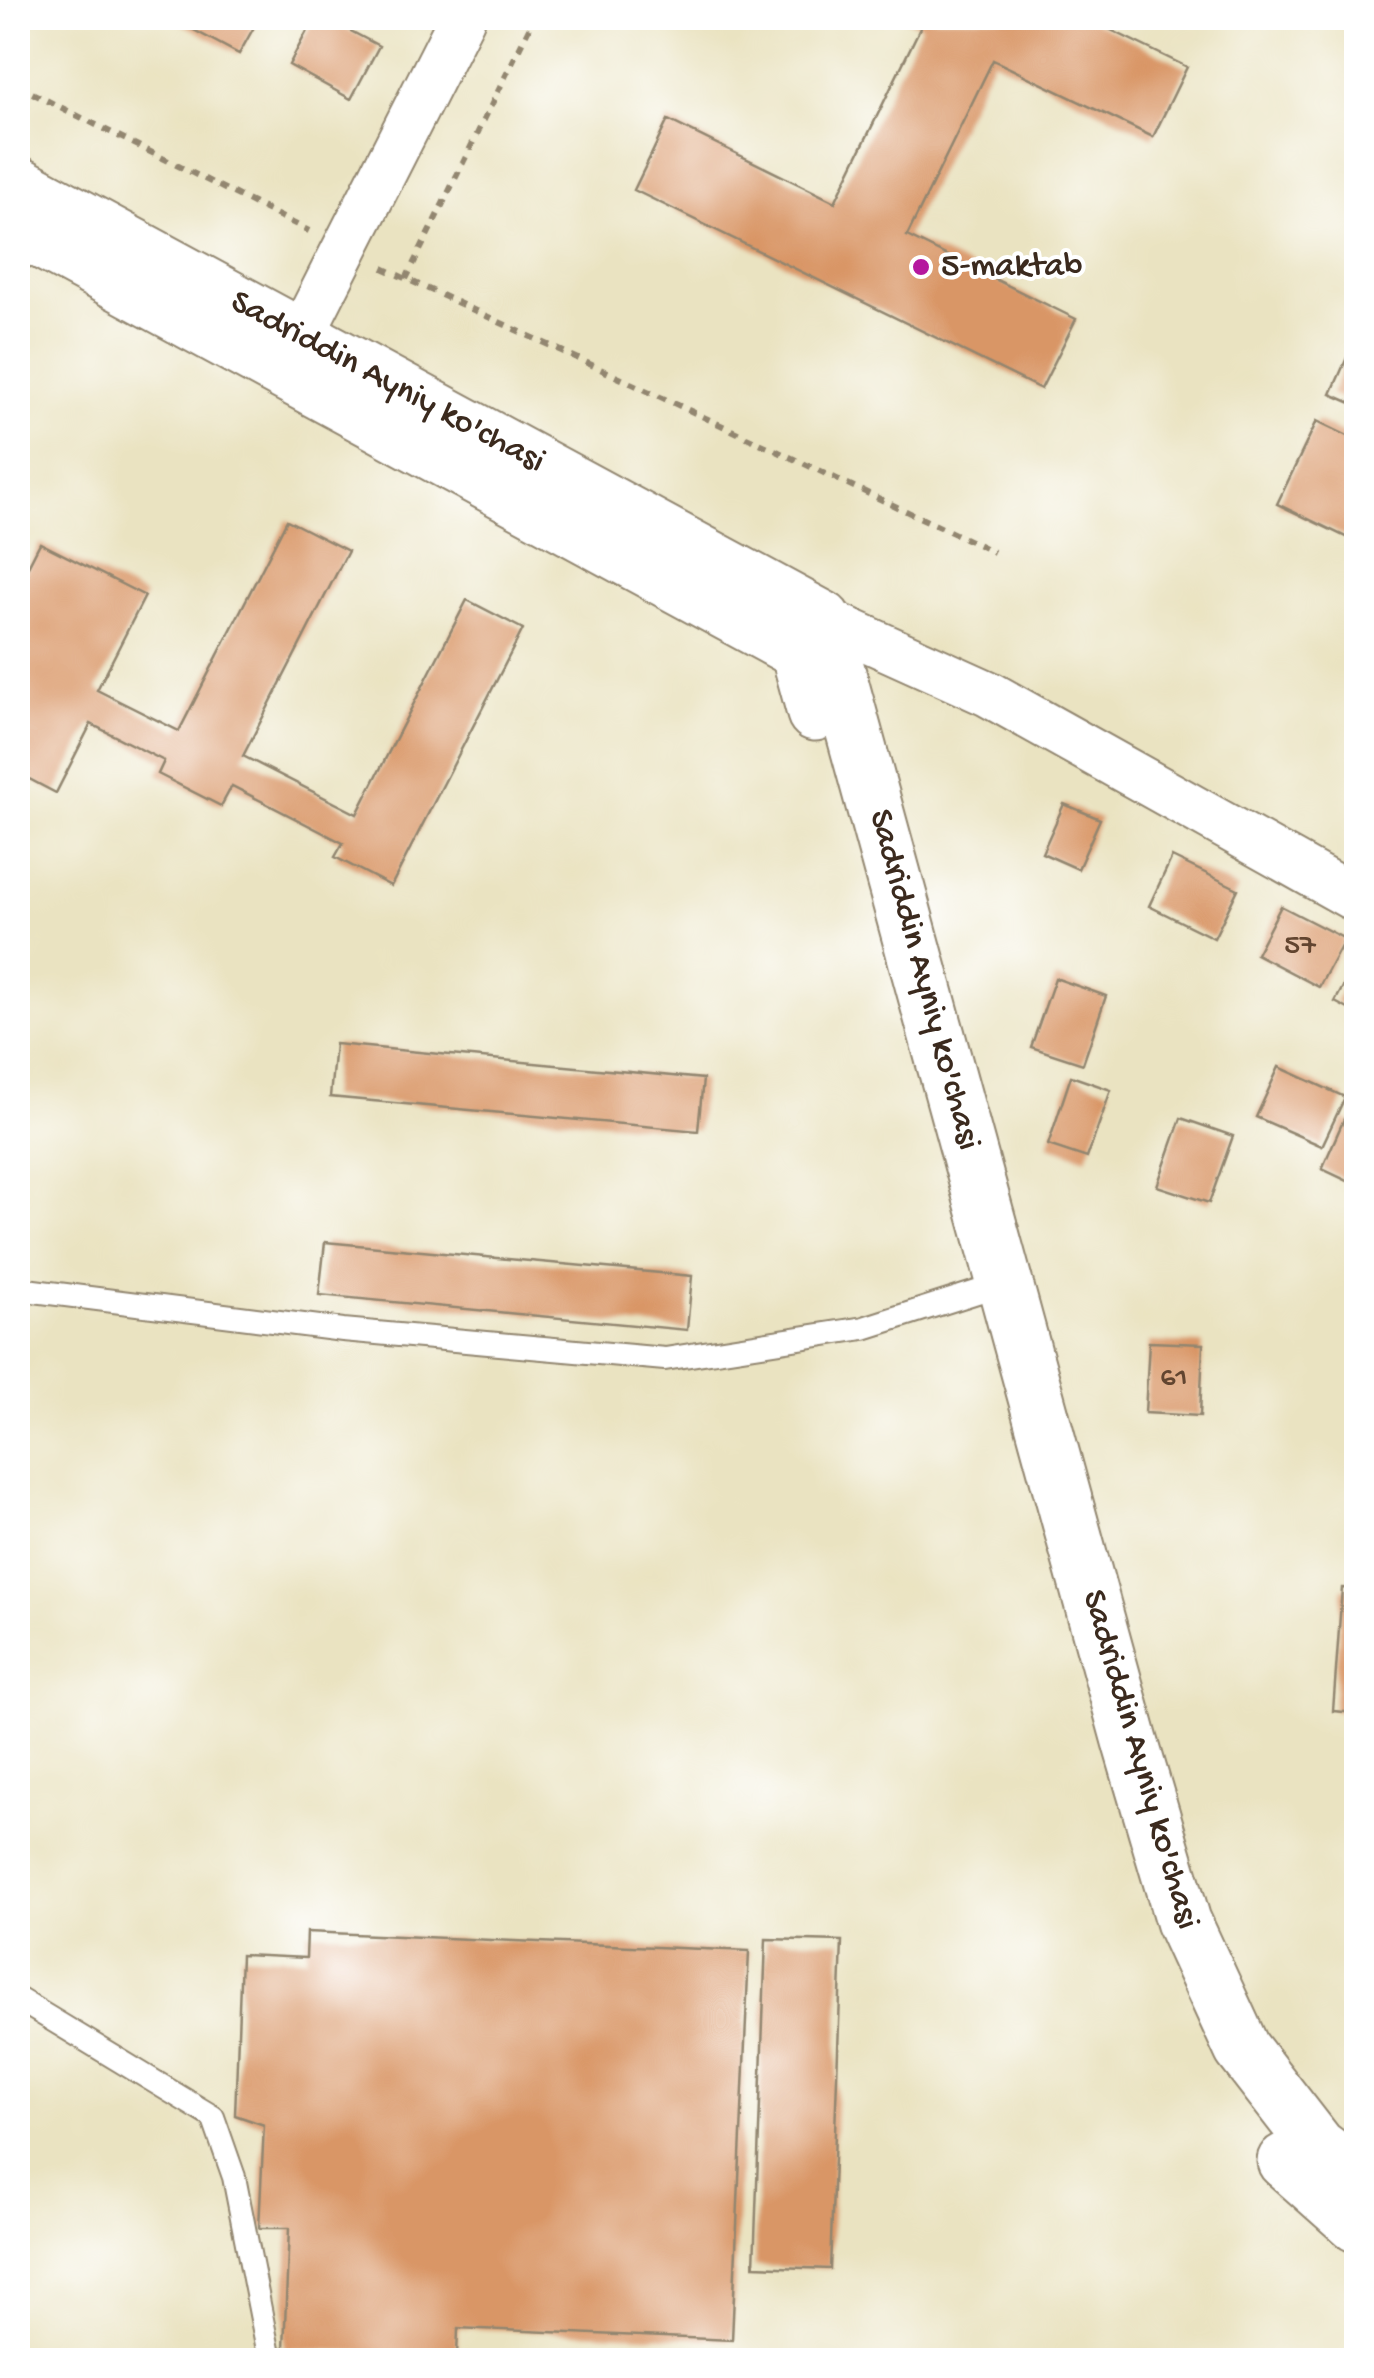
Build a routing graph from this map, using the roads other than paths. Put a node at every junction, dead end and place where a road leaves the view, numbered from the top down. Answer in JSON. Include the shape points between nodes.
{"nodes":[{"id":1,"x":462,"y":18,"type":"edge"},
{"id":2,"x":18,"y":184,"type":"edge"},
{"id":3,"x":18,"y":228,"type":"edge"},
{"id":4,"x":291,"y":353,"type":"junction"},
{"id":5,"x":811,"y":635,"type":"junction"},
{"id":6,"x":1356,"y":900,"type":"edge"},
{"id":7,"x":990,"y":1288,"type":"junction"},
{"id":8,"x":18,"y":1289,"type":"edge"},
{"id":9,"x":18,"y":1999,"type":"edge"},
{"id":10,"x":1356,"y":2176,"type":"edge"},
{"id":11,"x":1356,"y":2224,"type":"edge"},
{"id":12,"x":270,"y":2360,"type":"edge"}],
"edges":[{"from":1,"to":4,"type":"street"},
{"from":2,"to":4,"type":"main road","name":"Sadriddin Ayniy ko'chasi"},
{"from":3,"to":4,"type":"main road","name":"Sadriddin Ayniy ko'chasi"},
{"from":4,"to":5,"type":"main road","name":"Sadriddin Ayniy ko'chasi"},
{"from":5,"to":6,"type":"street","via":[[988,694]]},
{"from":5,"to":7,"type":"main road","name":"Sadriddin Ayniy ko'chasi"},
{"from":7,"to":8,"type":"lane","via":[[864,1328],[665,1359],[343,1330]]},
{"from":7,"to":10,"type":"main road","name":"Sadriddin Ayniy ko'chasi","via":[[1182,1920],[1242,2049],[1318,2147]]},
{"from":7,"to":11,"type":"main road","name":"Sadriddin Ayniy ko'chasi","via":[[1153,1941],[1217,2070],[1289,2167]]},
{"from":9,"to":12,"type":"lane","via":[[213,2117],[234,2177]]}]}
